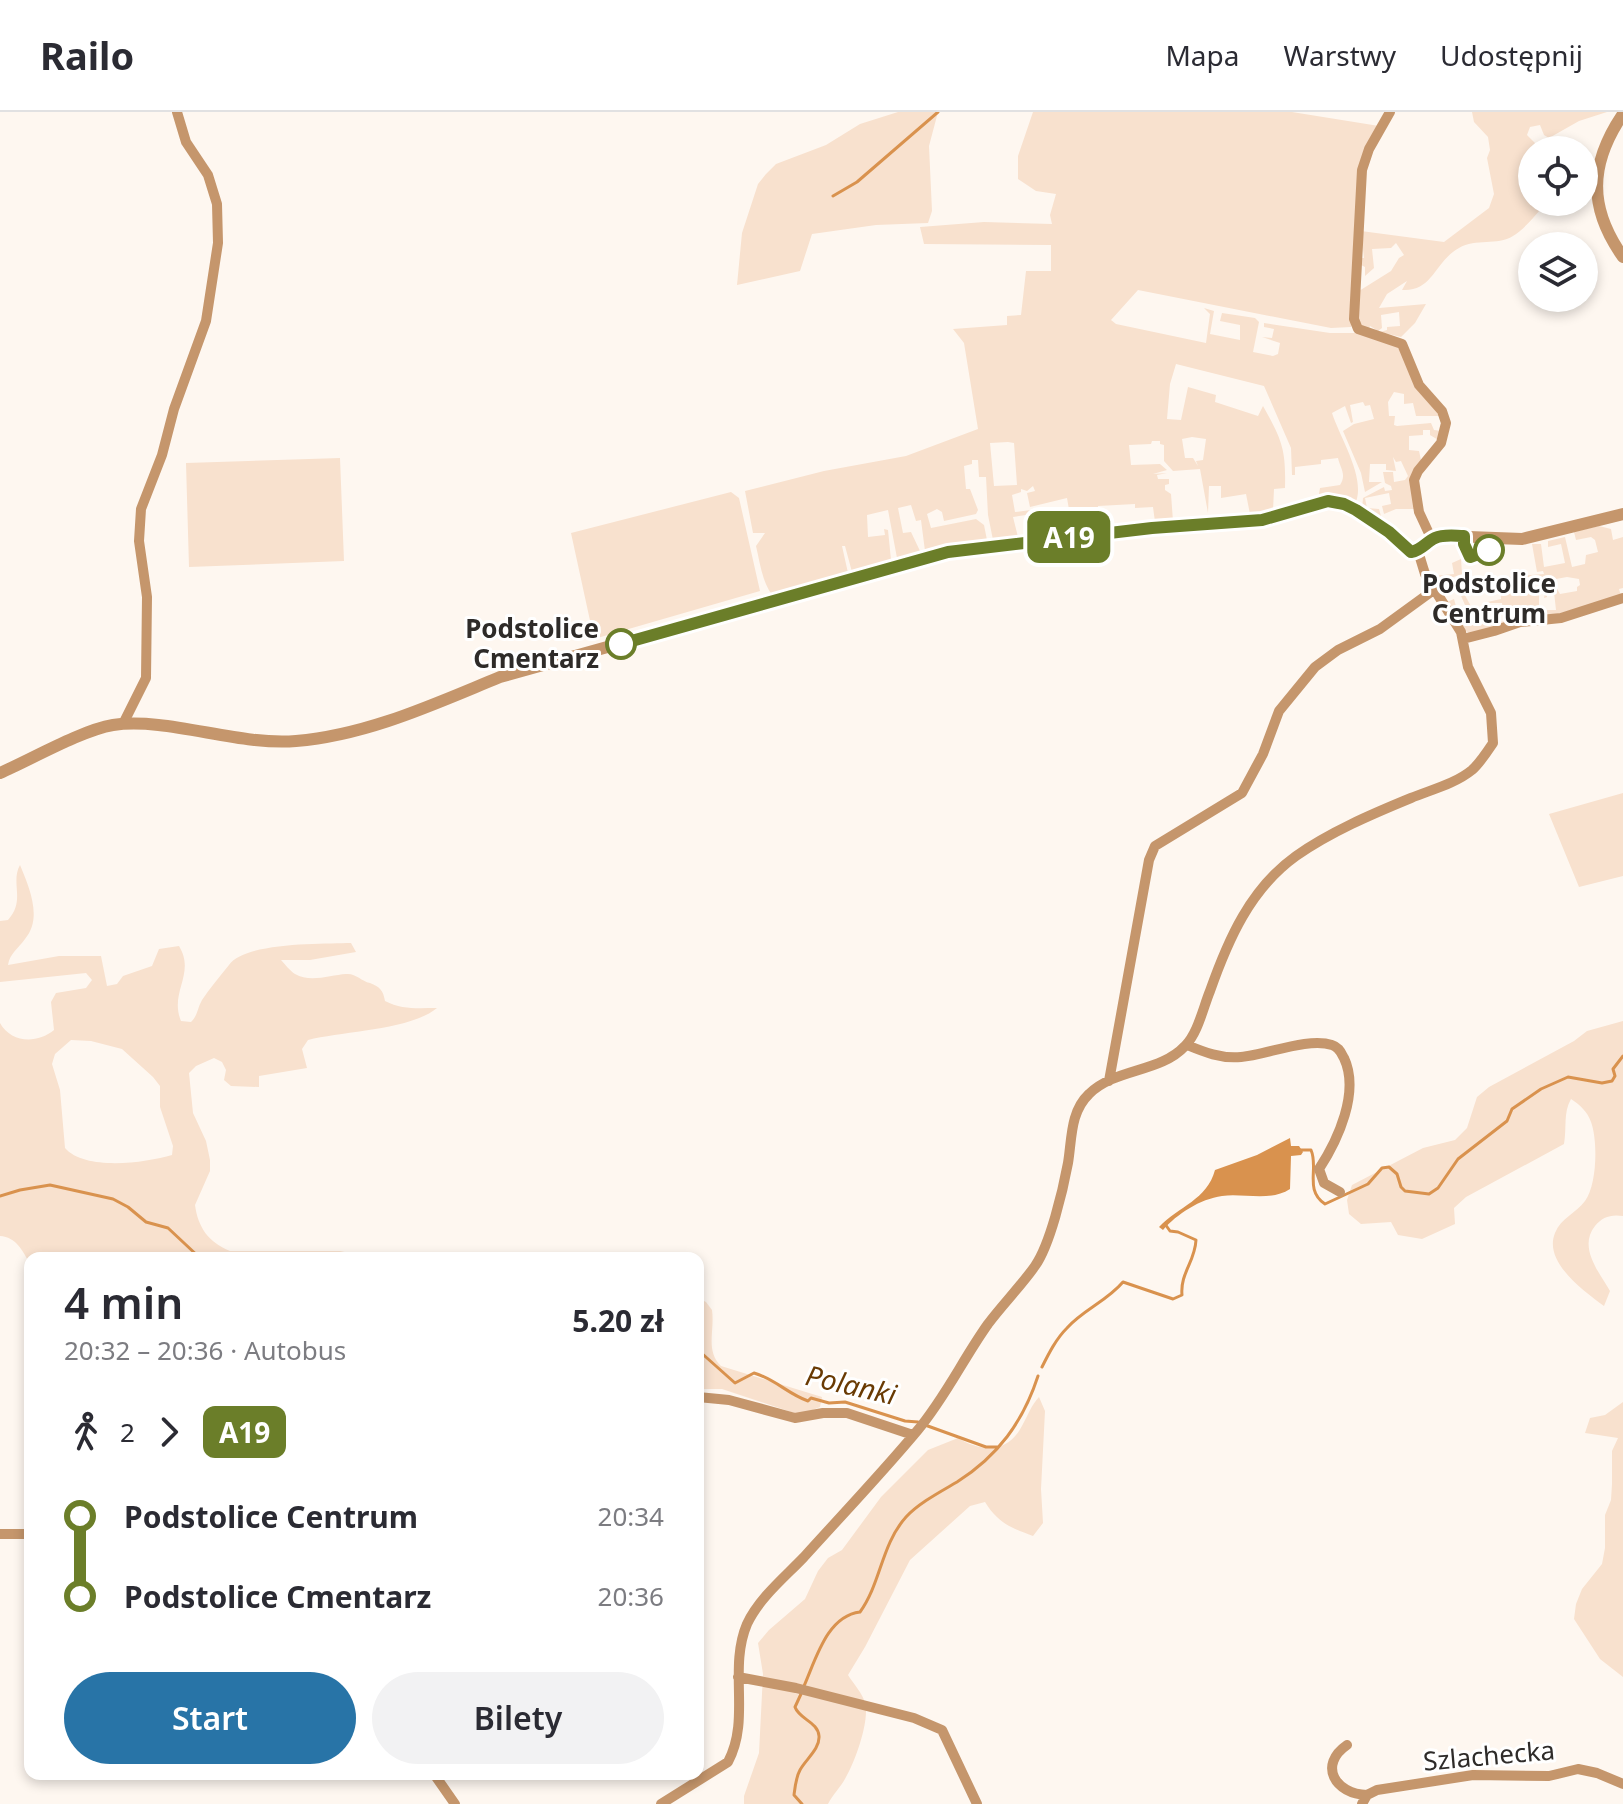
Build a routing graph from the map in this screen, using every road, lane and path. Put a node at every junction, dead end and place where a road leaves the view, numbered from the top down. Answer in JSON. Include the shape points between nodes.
{"nodes":[{"id":1,"x":177,"y":112,"type":"edge"},
{"id":2,"x":1390,"y":112,"type":"edge"},
{"id":3,"x":1623,"y":114,"type":"edge"},
{"id":4,"x":1623,"y":257,"type":"edge"},
{"id":5,"x":1623,"y":514,"type":"edge"},
{"id":6,"x":1432,"y":540,"type":"junction"},
{"id":7,"x":1418,"y":551,"type":"junction"},
{"id":8,"x":1435,"y":589,"type":"junction"},
{"id":9,"x":1623,"y":598,"type":"edge"},
{"id":10,"x":1463,"y":639,"type":"junction"},
{"id":11,"x":123,"y":724,"type":"junction"},
{"id":12,"x":0,"y":773,"type":"edge"},
{"id":13,"x":1187,"y":1045,"type":"junction"},
{"id":14,"x":1109,"y":1081,"type":"junction"},
{"id":15,"x":1340,"y":1192,"type":"dead end"},
{"id":16,"x":704,"y":1398,"type":"edge"},
{"id":17,"x":913,"y":1435,"type":"junction"},
{"id":18,"x":0,"y":1534,"type":"edge"},
{"id":19,"x":24,"y":1534,"type":"edge"},
{"id":20,"x":738,"y":1677,"type":"junction"},
{"id":21,"x":1347,"y":1745,"type":"dead end"},
{"id":22,"x":704,"y":1777,"type":"edge"},
{"id":23,"x":438,"y":1780,"type":"edge"},
{"id":24,"x":699,"y":1780,"type":"edge"},
{"id":25,"x":1623,"y":1784,"type":"edge"},
{"id":26,"x":1365,"y":1799,"type":"edge"},
{"id":27,"x":455,"y":1804,"type":"edge"},
{"id":28,"x":661,"y":1804,"type":"edge"},
{"id":29,"x":977,"y":1804,"type":"edge"}],
"edges":[{"from":1,"to":11,"type":"street","via":[[186,142],[208,175],[217,204],[218,243],[206,321],[141,509],[146,678]]},
{"from":2,"to":6,"type":"street","via":[[1362,170],[1354,319],[1358,329],[1405,348],[1419,385],[1444,417],[1445,436],[1414,480],[1419,512]]},
{"from":3,"to":4,"type":"street","via":[[1607,144],[1596,189],[1602,221]]},
{"from":5,"to":6,"type":"street","via":[[1522,539]]},
{"from":6,"to":7,"type":"street"},
{"from":7,"to":8,"type":"street"},
{"from":7,"to":11,"type":"street","via":[[1409,551],[1356,510],[1328,501],[1262,520],[981,547],[936,555],[500,677],[431,707],[322,738],[284,742]]},
{"from":8,"to":10,"type":"street"},
{"from":8,"to":14,"type":"street","via":[[1315,667],[1279,711],[1242,793],[1155,846]]},
{"from":9,"to":10,"type":"street"},
{"from":10,"to":13,"type":"street","via":[[1468,667],[1491,713],[1494,731],[1488,751],[1471,771],[1331,836],[1295,857],[1268,882],[1225,950]]},
{"from":11,"to":12,"type":"street","via":[[98,729]]},
{"from":13,"to":14,"type":"street","via":[[1172,1057]]},
{"from":13,"to":15,"type":"street","via":[[1240,1058],[1296,1045],[1332,1044],[1339,1049],[1349,1070],[1348,1093],[1343,1119],[1319,1169],[1324,1183]]},
{"from":14,"to":17,"type":"street","via":[[1089,1093],[1077,1109],[1067,1166],[1038,1262],[988,1324]]},
{"from":16,"to":17,"type":"street","via":[[795,1418],[847,1413]]},
{"from":17,"to":20,"type":"street","via":[[753,1613],[738,1654]]},
{"from":18,"to":19,"type":"street"},
{"from":20,"to":22,"type":"street","via":[[738,1743],[728,1762]]},
{"from":20,"to":29,"type":"street","via":[[914,1718],[942,1730]]},
{"from":21,"to":26,"type":"street","via":[[1332,1759],[1335,1778]]},
{"from":23,"to":27,"type":"street"},
{"from":24,"to":28,"type":"street"},
{"from":25,"to":26,"type":"street","name":"Szlachecka","via":[[1578,1769],[1549,1776],[1473,1775],[1377,1790]]}]}
